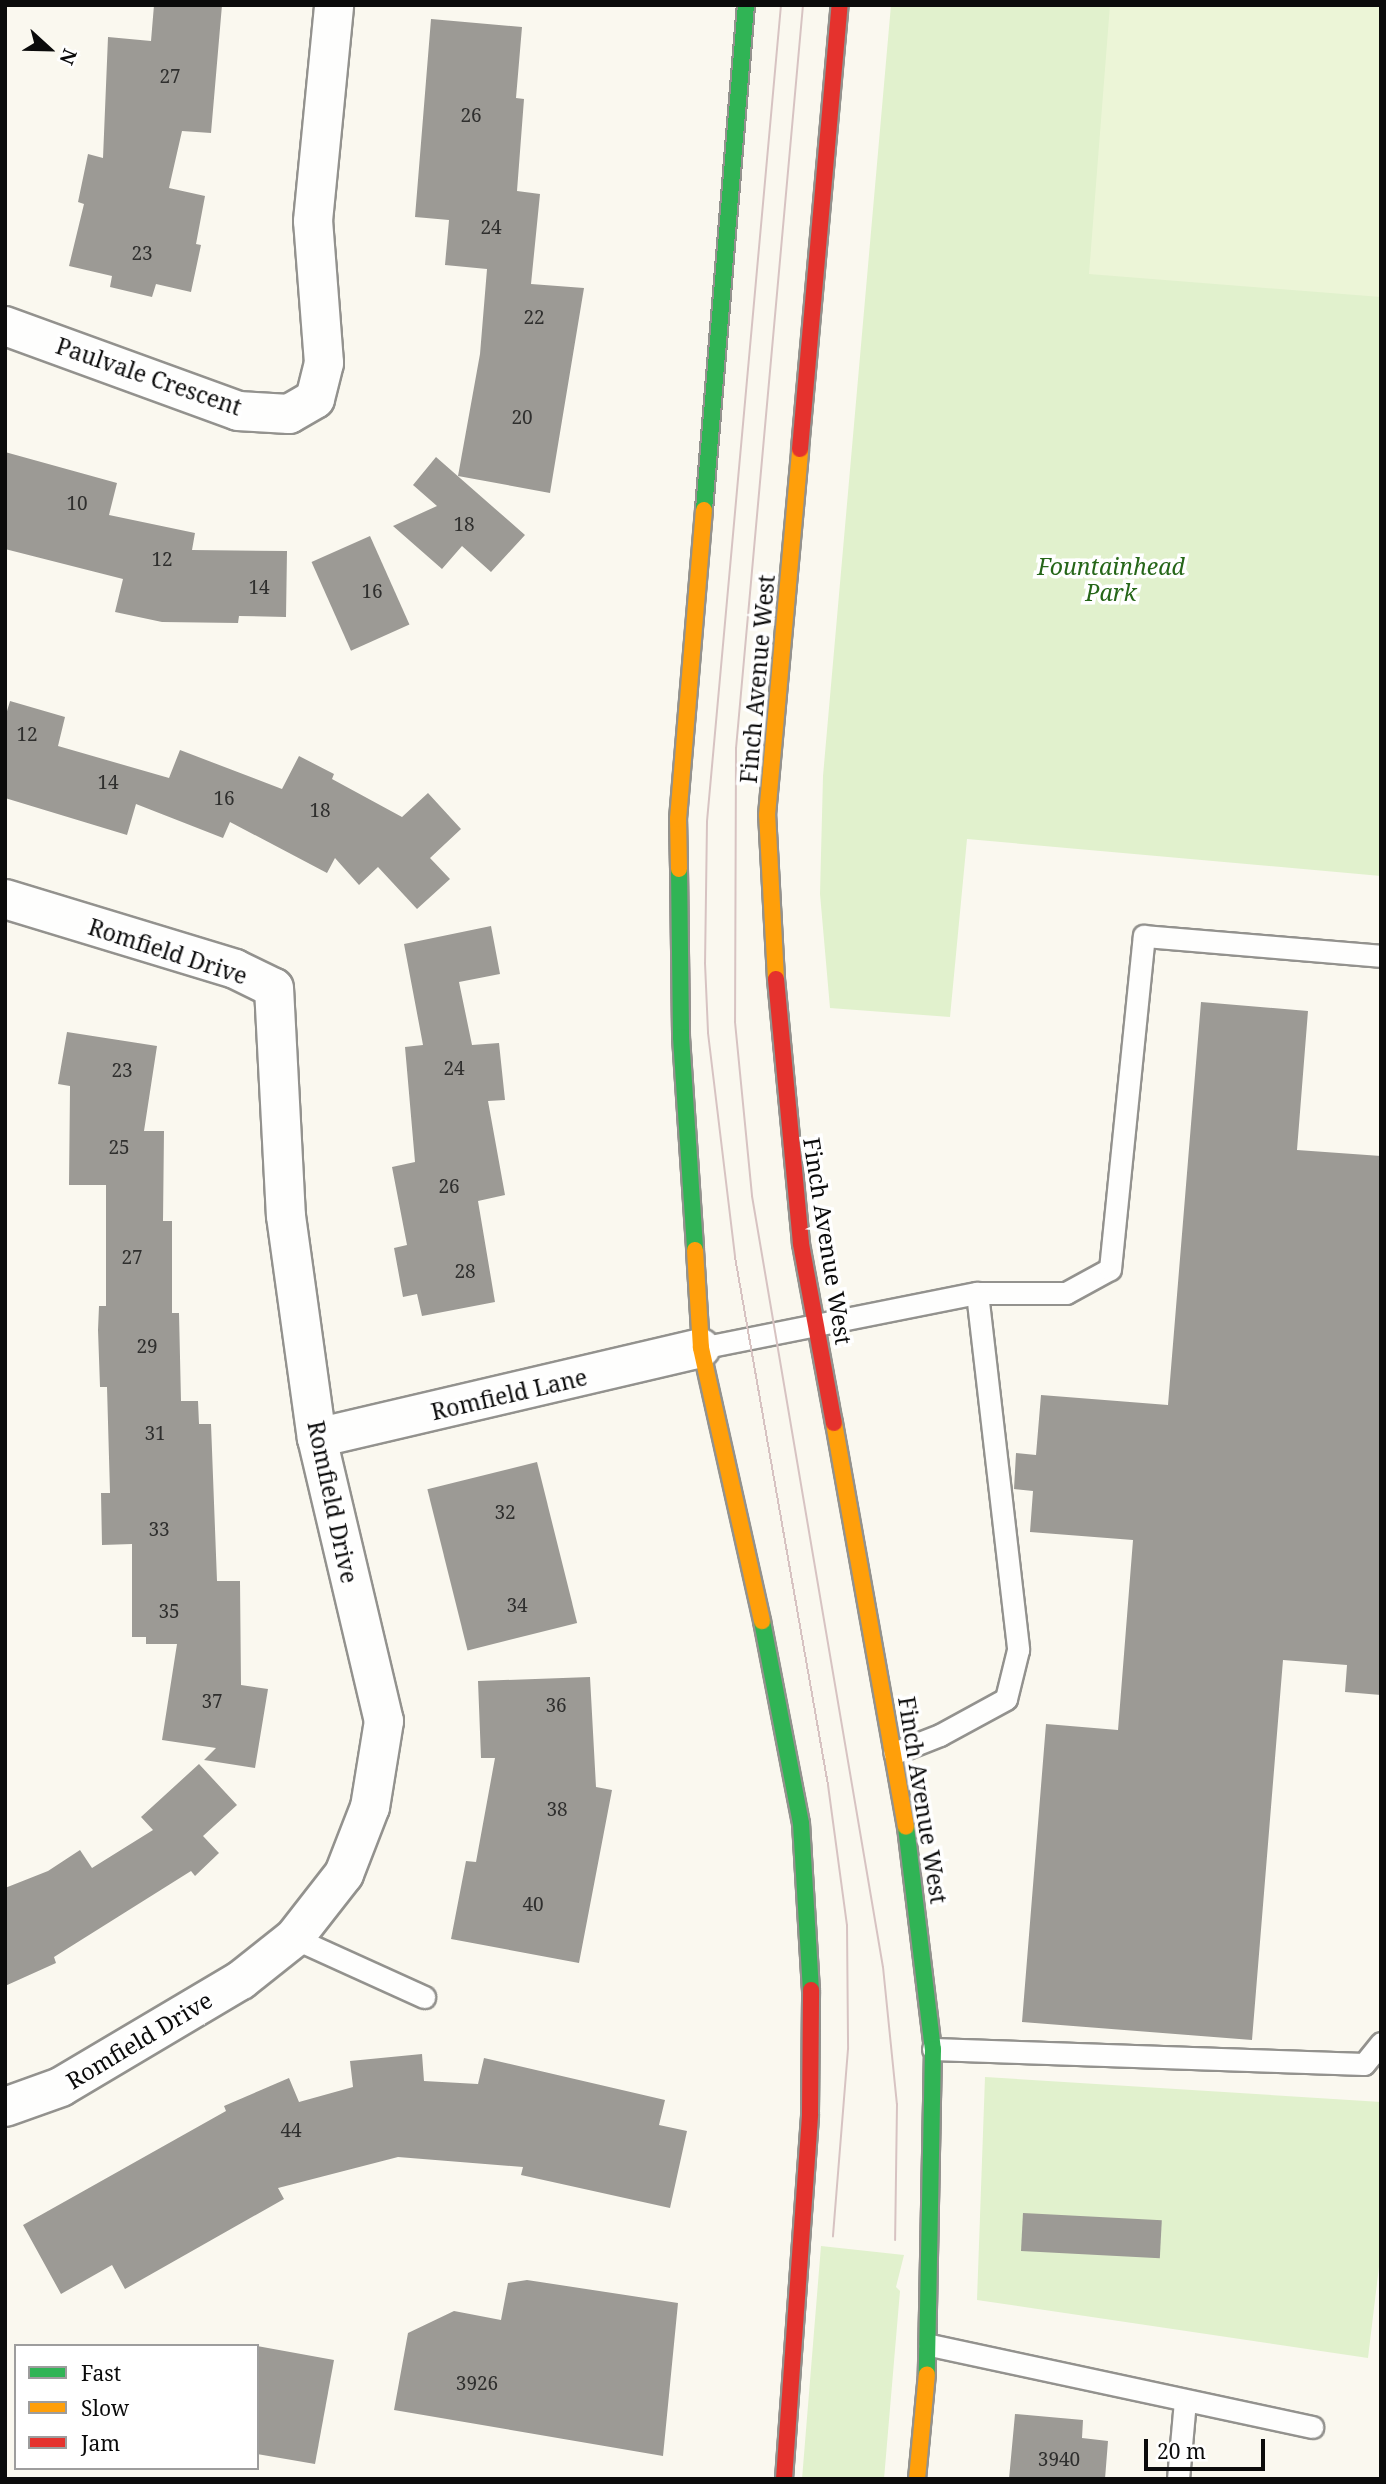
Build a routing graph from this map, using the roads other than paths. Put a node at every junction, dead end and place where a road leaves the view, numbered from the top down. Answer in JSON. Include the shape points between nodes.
{"nodes":[{"id":1,"x":334,"y":5,"type":"edge"},
{"id":2,"x":746,"y":5,"type":"edge"},
{"id":3,"x":840,"y":5,"type":"edge"},
{"id":4,"x":5,"y":326,"type":"edge"},
{"id":5,"x":5,"y":899,"type":"edge"},
{"id":6,"x":1381,"y":956,"type":"edge"},
{"id":7,"x":976,"y":1293,"type":"junction"},
{"id":8,"x":817,"y":1323,"type":"junction"},
{"id":9,"x":701,"y":1348,"type":"junction"},
{"id":10,"x":317,"y":1438,"type":"junction"},
{"id":11,"x":894,"y":1753,"type":"junction"},
{"id":12,"x":294,"y":1938,"type":"junction"},
{"id":13,"x":424,"y":1997,"type":"dead end"},
{"id":14,"x":1381,"y":2043,"type":"edge"},
{"id":15,"x":933,"y":2049,"type":"junction"},
{"id":16,"x":5,"y":2107,"type":"edge"},
{"id":17,"x":930,"y":2345,"type":"junction"},
{"id":18,"x":1185,"y":2401,"type":"junction"},
{"id":19,"x":1312,"y":2427,"type":"dead end"},
{"id":20,"x":783,"y":2479,"type":"edge"},
{"id":21,"x":917,"y":2479,"type":"edge"},
{"id":22,"x":1178,"y":2479,"type":"edge"}],
"edges":[{"from":1,"to":4,"type":"street","name":"Paulvale Crescent","via":[[313,221],[324,363],[315,399],[289,414],[238,411]]},
{"from":2,"to":9,"type":"main road","via":[[678,819],[681,1037]]},
{"from":3,"to":8,"type":"main road","name":"Finch Avenue West","via":[[767,815],[781,1066],[801,1244]]},
{"from":5,"to":10,"type":"street","name":"Romfield Drive","via":[[235,969],[274,988],[286,1216]]},
{"from":6,"to":7,"type":"lane","via":[[1144,936],[1110,1269],[1066,1293]]},
{"from":7,"to":8,"type":"lane"},
{"from":7,"to":11,"type":"lane","via":[[1018,1650],[1006,1699],[940,1735]]},
{"from":8,"to":9,"type":"lane"},
{"from":8,"to":11,"type":"main road","name":"Finch Avenue West"},
{"from":9,"to":10,"type":"street","name":"Romfield Lane"},
{"from":9,"to":20,"type":"main road","via":[[796,1797],[811,1936],[810,2115]]},
{"from":10,"to":12,"type":"street","name":"Romfield Drive","via":[[384,1721],[370,1807],[344,1874]]},
{"from":11,"to":15,"type":"main road","name":"Finch Avenue West","via":[[917,1899]]},
{"from":12,"to":13,"type":"lane"},
{"from":12,"to":16,"type":"street","name":"Romfield Drive","via":[[241,1980],[61,2087]]},
{"from":14,"to":15,"type":"lane","via":[[1364,2064]]},
{"from":15,"to":17,"type":"main road","name":"Finch Avenue West"},
{"from":17,"to":18,"type":"lane"},
{"from":17,"to":21,"type":"main road","name":"Finch Avenue West"},
{"from":18,"to":19,"type":"lane"},
{"from":18,"to":22,"type":"lane"}]}
